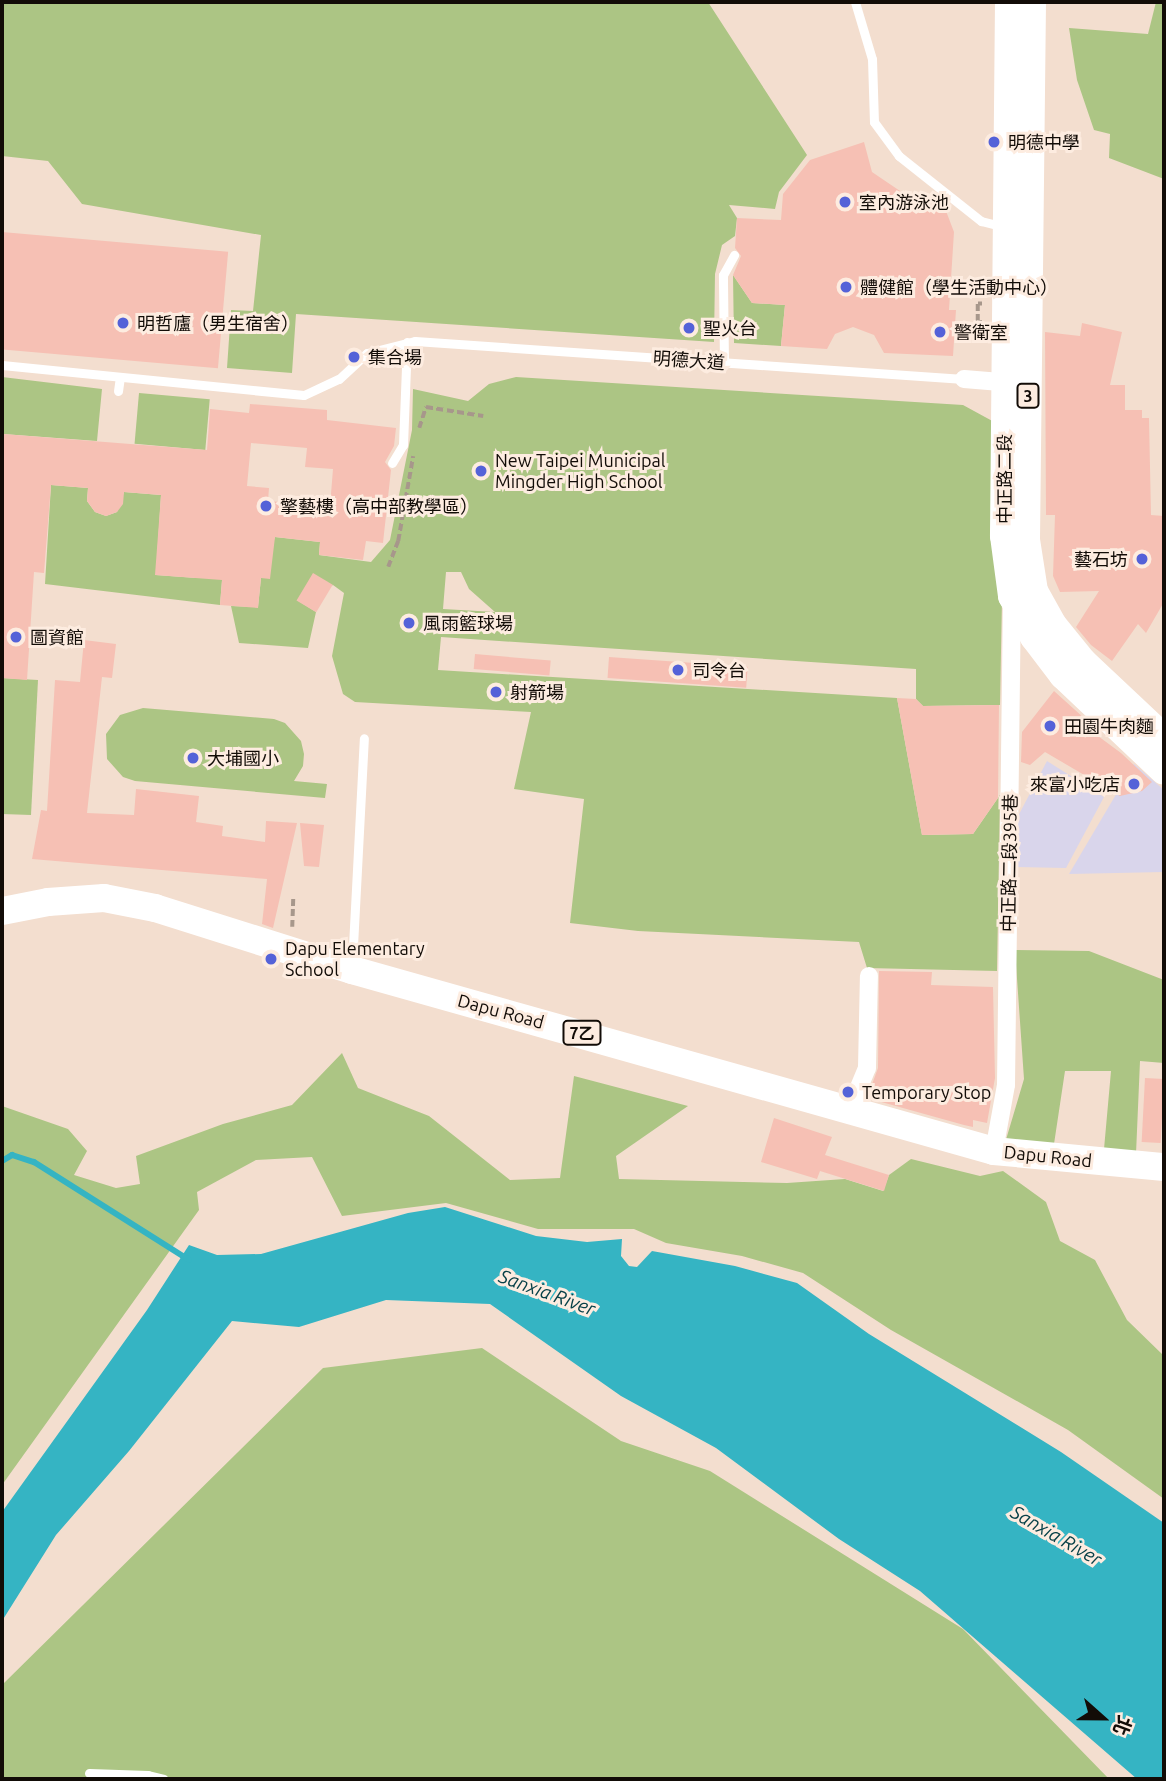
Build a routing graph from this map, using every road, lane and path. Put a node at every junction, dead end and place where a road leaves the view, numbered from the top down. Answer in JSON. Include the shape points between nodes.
{"nodes":[{"id":1,"x":855,"y":2,"type":"edge"},
{"id":2,"x":1009,"y":2,"type":"edge"},
{"id":3,"x":1032,"y":2,"type":"edge"},
{"id":4,"x":1006,"y":227,"type":"junction"},
{"id":5,"x":734,"y":255,"type":"dead end"},
{"id":6,"x":411,"y":342,"type":"junction"},
{"id":7,"x":724,"y":363,"type":"junction"},
{"id":8,"x":2,"y":365,"type":"edge"},
{"id":9,"x":120,"y":377,"type":"junction"},
{"id":10,"x":964,"y":379,"type":"joint"},
{"id":11,"x":1016,"y":383,"type":"junction"},
{"id":12,"x":118,"y":391,"type":"dead end"},
{"id":13,"x":483,"y":416,"type":"dead end"},
{"id":14,"x":418,"y":432,"type":"dead end"},
{"id":15,"x":415,"y":446,"type":"dead end"},
{"id":16,"x":392,"y":463,"type":"dead end"},
{"id":17,"x":388,"y":567,"type":"dead end"},
{"id":18,"x":1023,"y":593,"type":"junction"},
{"id":19,"x":364,"y":737,"type":"dead end"},
{"id":20,"x":1164,"y":738,"type":"edge"},
{"id":21,"x":1164,"y":771,"type":"edge"},
{"id":22,"x":293,"y":896,"type":"dead end"},
{"id":23,"x":2,"y":912,"type":"edge"},
{"id":24,"x":286,"y":949,"type":"junction"},
{"id":25,"x":352,"y":970,"type":"junction"},
{"id":26,"x":869,"y":976,"type":"dead end"},
{"id":27,"x":850,"y":1109,"type":"junction"},
{"id":28,"x":993,"y":1151,"type":"junction"},
{"id":29,"x":1164,"y":1167,"type":"edge"},
{"id":30,"x":89,"y":1773,"type":"dead end"},
{"id":31,"x":164,"y":1779,"type":"edge"}],
"edges":[{"from":1,"to":4,"type":"lane","via":[[872,59],[874,122],[909,164],[981,221]]},
{"from":2,"to":4,"type":"main road","name":"中正路二段","number":"3"},
{"from":3,"to":11,"type":"main road","name":"中正路二段","number":"3"},
{"from":4,"to":11,"type":"main road","name":"中正路二段","number":"3"},
{"from":5,"to":7,"type":"lane","via":[[723,275]]},
{"from":6,"to":7,"type":"lane","name":"明德大道"},
{"from":6,"to":9,"type":"lane","name":"明德大道","via":[[367,353],[339,379],[304,395]]},
{"from":6,"to":16,"type":"lane","via":[[403,445]]},
{"from":7,"to":10,"type":"lane","name":"明德大道"},
{"from":8,"to":9,"type":"lane","name":"明德大道"},
{"from":9,"to":12,"type":"lane"},
{"from":10,"to":11,"type":"street"},
{"from":11,"to":18,"type":"main road","name":"中正路二段","number":"3","via":[[1004,536]]},
{"from":13,"to":14,"type":"path","via":[[426,407]]},
{"from":15,"to":17,"type":"path","via":[[398,541]]},
{"from":18,"to":20,"type":"main road","name":"中正路二段","number":"3","via":[[1083,662]]},
{"from":18,"to":21,"type":"main road","name":"中正路二段","number":"3","via":[[1034,637],[1063,675]]},
{"from":18,"to":28,"type":"street","name":"中正路二段395巷","via":[[1006,1085]]},
{"from":19,"to":25,"type":"lane"},
{"from":22,"to":24,"type":"path"},
{"from":23,"to":24,"type":"main road","name":"Dapu Road","number":"7乙","via":[[48,902],[104,898],[155,908]]},
{"from":24,"to":25,"type":"main road","name":"Dapu Road","number":"7乙"},
{"from":25,"to":27,"type":"main road","name":"Dapu Road","number":"7乙"},
{"from":26,"to":27,"type":"street","via":[[867,1068]]},
{"from":27,"to":28,"type":"main road","name":"Dapu Road","number":"7乙"},
{"from":28,"to":29,"type":"main road","name":"Dapu Road","number":"7乙"},
{"from":30,"to":31,"type":"lane"}]}
